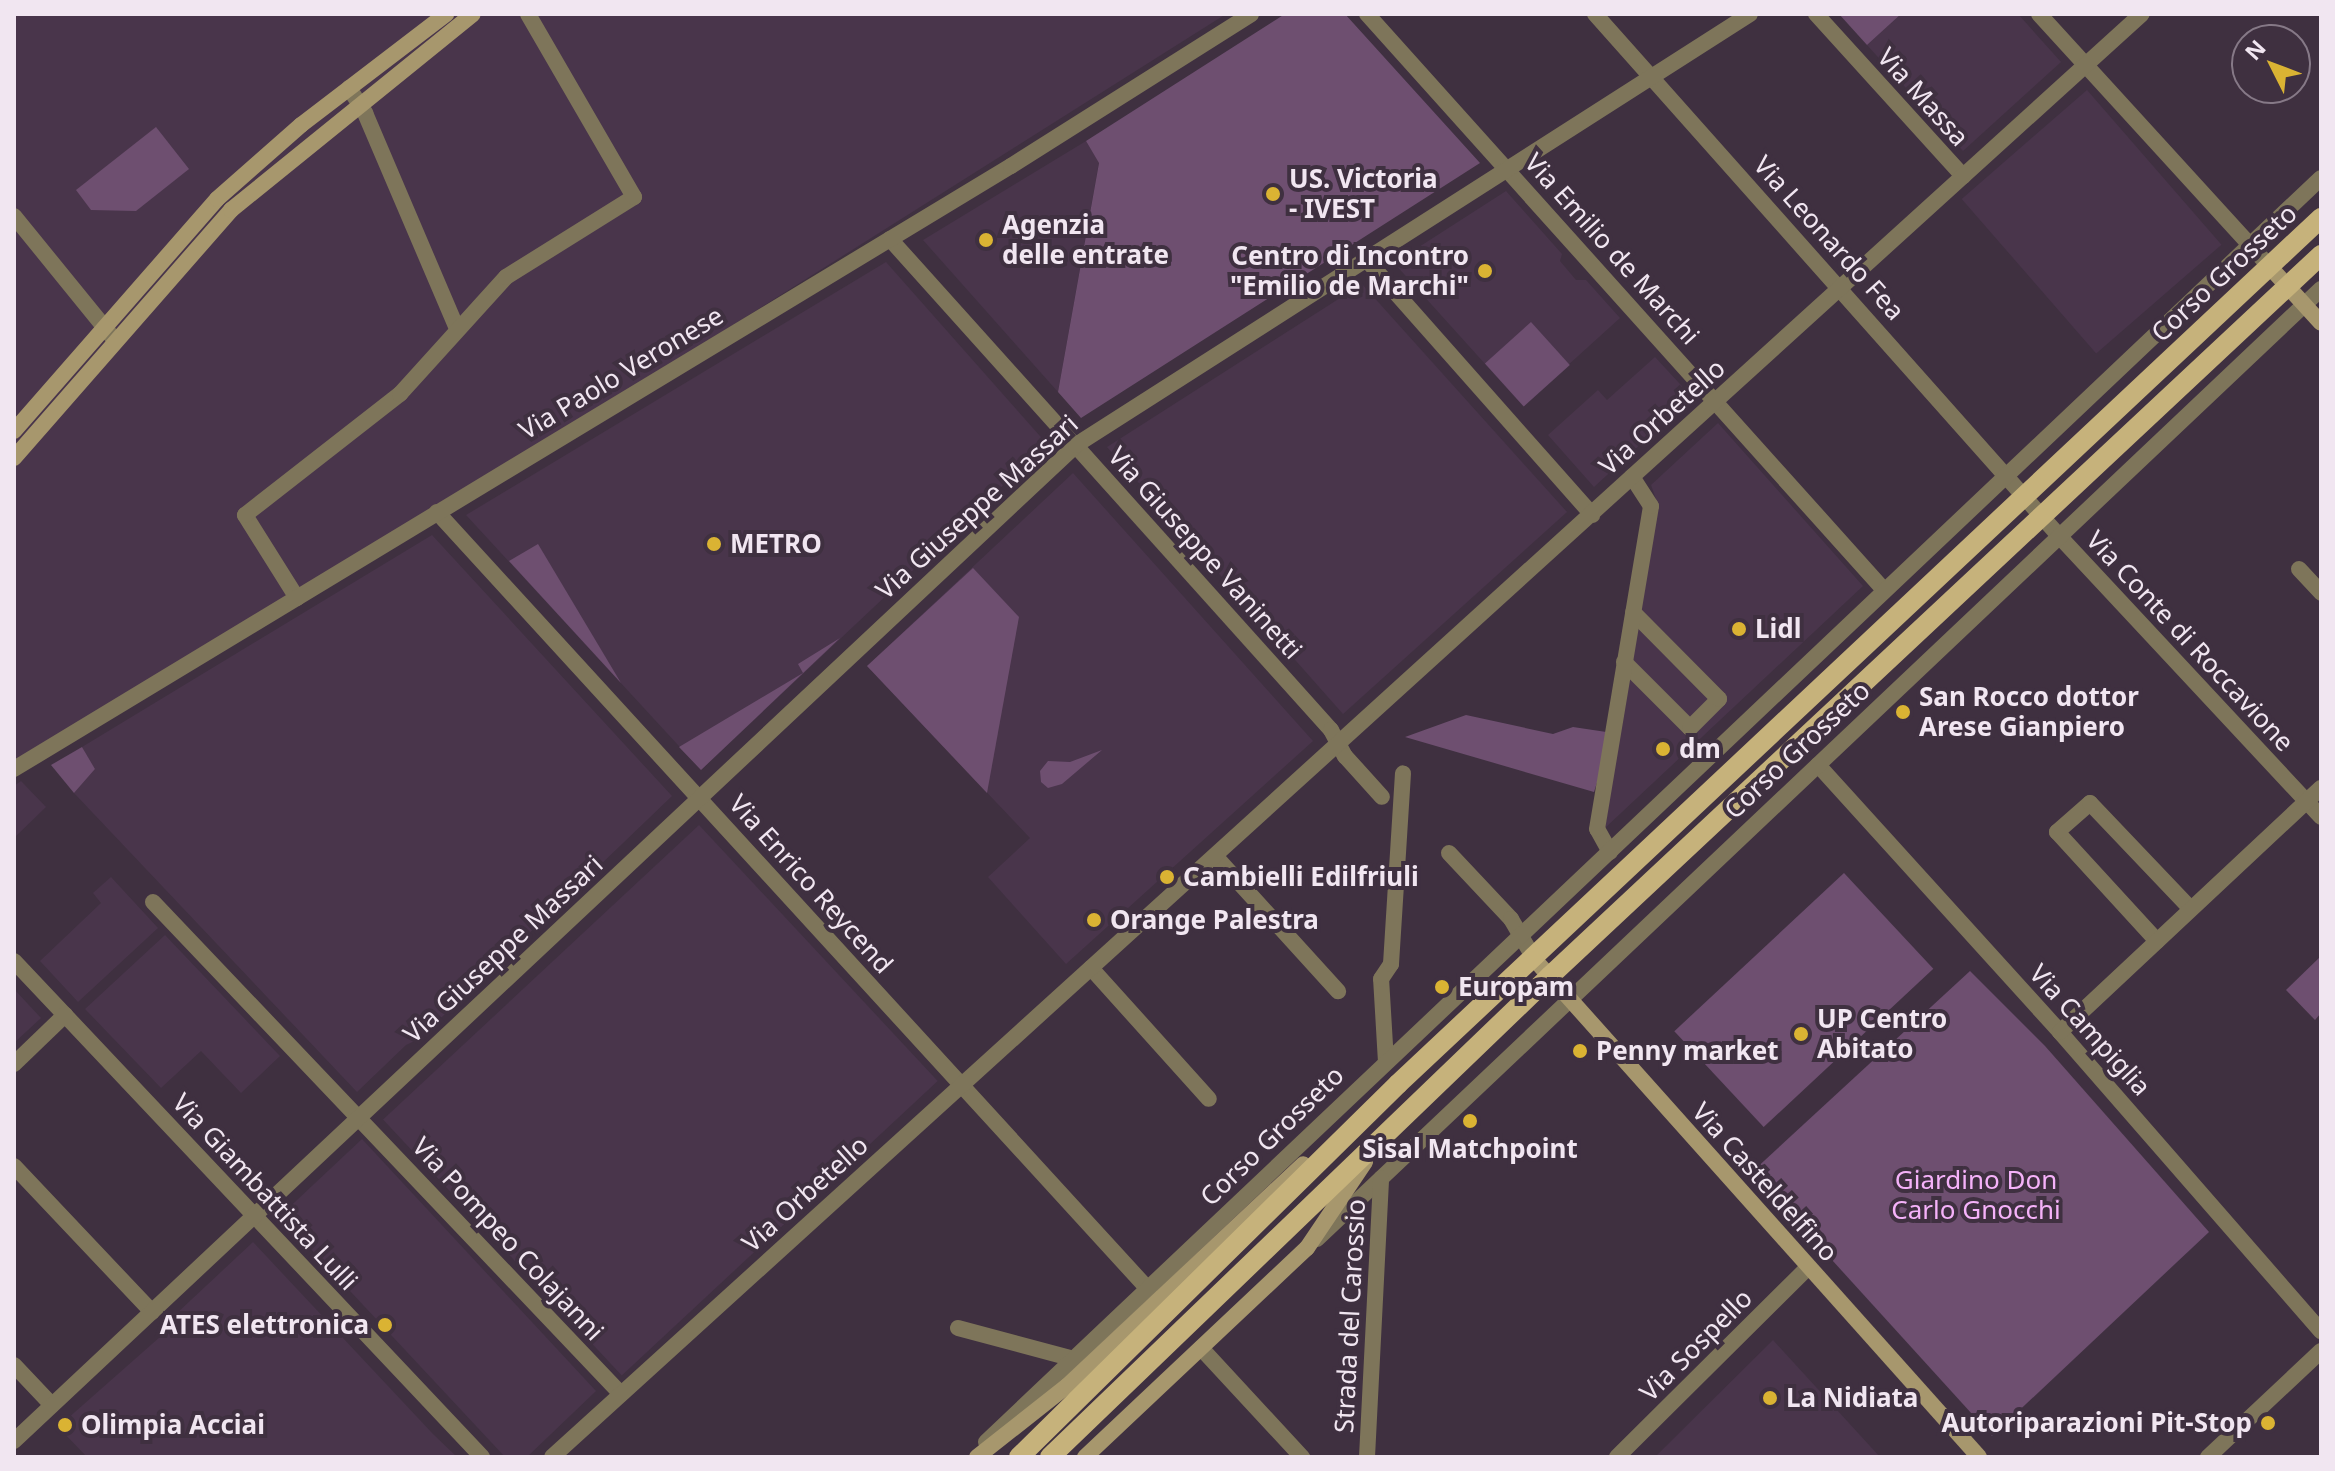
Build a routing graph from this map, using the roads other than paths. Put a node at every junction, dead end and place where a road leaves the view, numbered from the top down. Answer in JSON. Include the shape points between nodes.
{"nodes":[{"id":1,"x":446,"y":14,"type":"edge"},
{"id":2,"x":473,"y":14,"type":"edge"},
{"id":3,"x":528,"y":14,"type":"edge"},
{"id":4,"x":1251,"y":14,"type":"edge"},
{"id":5,"x":1367,"y":14,"type":"edge"},
{"id":6,"x":1595,"y":14,"type":"edge"},
{"id":7,"x":1750,"y":14,"type":"edge"},
{"id":8,"x":1816,"y":14,"type":"edge"},
{"id":9,"x":2039,"y":14,"type":"edge"},
{"id":10,"x":2142,"y":14,"type":"edge"},
{"id":11,"x":2086,"y":65,"type":"junction"},
{"id":12,"x":1651,"y":77,"type":"junction"},
{"id":13,"x":354,"y":95,"type":"junction"},
{"id":14,"x":1506,"y":168,"type":"junction"},
{"id":15,"x":1963,"y":176,"type":"junction"},
{"id":16,"x":2321,"y":178,"type":"edge"},
{"id":17,"x":14,"y":216,"type":"edge"},
{"id":18,"x":2321,"y":218,"type":"edge"},
{"id":19,"x":890,"y":239,"type":"junction"},
{"id":20,"x":2250,"y":245,"type":"junction"},
{"id":21,"x":2321,"y":255,"type":"edge"},
{"id":22,"x":1365,"y":258,"type":"junction"},
{"id":23,"x":2269,"y":266,"type":"junction"},
{"id":24,"x":2288,"y":286,"type":"junction"},
{"id":25,"x":1842,"y":287,"type":"junction"},
{"id":26,"x":2321,"y":289,"type":"edge"},
{"id":27,"x":2305,"y":304,"type":"junction"},
{"id":28,"x":2321,"y":323,"type":"edge"},
{"id":29,"x":102,"y":328,"type":"junction"},
{"id":30,"x":457,"y":329,"type":"junction"},
{"id":31,"x":115,"y":340,"type":"junction"},
{"id":32,"x":1716,"y":401,"type":"junction"},
{"id":33,"x":14,"y":431,"type":"edge"},
{"id":34,"x":1076,"y":445,"type":"junction"},
{"id":35,"x":14,"y":458,"type":"edge"},
{"id":36,"x":2007,"y":475,"type":"junction"},
{"id":37,"x":1632,"y":477,"type":"junction"},
{"id":38,"x":2025,"y":496,"type":"junction"},
{"id":39,"x":437,"y":512,"type":"junction"},
{"id":40,"x":1592,"y":515,"type":"junction"},
{"id":41,"x":2043,"y":515,"type":"junction"},
{"id":42,"x":2060,"y":537,"type":"junction"},
{"id":43,"x":2299,"y":569,"type":"dead end"},
{"id":44,"x":1884,"y":590,"type":"junction"},
{"id":45,"x":2321,"y":593,"type":"edge"},
{"id":46,"x":297,"y":598,"type":"junction"},
{"id":47,"x":1633,"y":612,"type":"junction"},
{"id":48,"x":1624,"y":662,"type":"junction"},
{"id":49,"x":1338,"y":744,"type":"junction"},
{"id":50,"x":1818,"y":765,"type":"junction"},
{"id":51,"x":14,"y":769,"type":"edge"},
{"id":52,"x":1403,"y":773,"type":"dead end"},
{"id":53,"x":2321,"y":788,"type":"edge"},
{"id":54,"x":699,"y":797,"type":"junction"},
{"id":55,"x":1382,"y":797,"type":"dead end"},
{"id":56,"x":2308,"y":802,"type":"junction"},
{"id":57,"x":2321,"y":817,"type":"edge"},
{"id":58,"x":1610,"y":852,"type":"junction"},
{"id":59,"x":1449,"y":853,"type":"dead end"},
{"id":60,"x":1215,"y":856,"type":"junction"},
{"id":61,"x":153,"y":902,"type":"dead end"},
{"id":62,"x":2191,"y":909,"type":"junction"},
{"id":63,"x":1521,"y":935,"type":"junction"},
{"id":64,"x":2157,"y":941,"type":"junction"},
{"id":65,"x":1535,"y":960,"type":"junction"},
{"id":66,"x":14,"y":961,"type":"edge"},
{"id":67,"x":1091,"y":968,"type":"junction"},
{"id":68,"x":1550,"y":976,"type":"junction"},
{"id":69,"x":1338,"y":991,"type":"dead end"},
{"id":70,"x":1570,"y":1000,"type":"junction"},
{"id":71,"x":65,"y":1015,"type":"junction"},
{"id":72,"x":2060,"y":1032,"type":"junction"},
{"id":73,"x":1386,"y":1062,"type":"junction"},
{"id":74,"x":14,"y":1064,"type":"edge"},
{"id":75,"x":962,"y":1084,"type":"junction"},
{"id":76,"x":1393,"y":1089,"type":"junction"},
{"id":77,"x":1209,"y":1099,"type":"dead end"},
{"id":78,"x":360,"y":1116,"type":"junction"},
{"id":79,"x":1390,"y":1128,"type":"junction"},
{"id":80,"x":14,"y":1166,"type":"edge"},
{"id":81,"x":1381,"y":1178,"type":"junction"},
{"id":82,"x":254,"y":1215,"type":"junction"},
{"id":83,"x":1307,"y":1248,"type":"junction"},
{"id":84,"x":1808,"y":1267,"type":"junction"},
{"id":85,"x":1149,"y":1290,"type":"junction"},
{"id":86,"x":152,"y":1312,"type":"junction"},
{"id":87,"x":958,"y":1328,"type":"dead end"},
{"id":88,"x":2321,"y":1331,"type":"edge"},
{"id":89,"x":1201,"y":1348,"type":"junction"},
{"id":90,"x":2321,"y":1351,"type":"edge"},
{"id":91,"x":1074,"y":1359,"type":"junction"},
{"id":92,"x":14,"y":1365,"type":"edge"},
{"id":93,"x":621,"y":1394,"type":"junction"},
{"id":94,"x":52,"y":1405,"type":"junction"},
{"id":95,"x":14,"y":1441,"type":"edge"},
{"id":96,"x":482,"y":1457,"type":"edge"},
{"id":97,"x":552,"y":1457,"type":"edge"},
{"id":98,"x":970,"y":1457,"type":"edge"},
{"id":99,"x":977,"y":1457,"type":"edge"},
{"id":100,"x":1019,"y":1457,"type":"edge"},
{"id":101,"x":1050,"y":1457,"type":"edge"},
{"id":102,"x":1085,"y":1457,"type":"edge"},
{"id":103,"x":1302,"y":1457,"type":"edge"},
{"id":104,"x":1367,"y":1457,"type":"edge"},
{"id":105,"x":1617,"y":1457,"type":"edge"},
{"id":106,"x":1979,"y":1457,"type":"edge"},
{"id":107,"x":2208,"y":1457,"type":"edge"}],
"edges":[{"from":1,"to":13,"type":"main road"},
{"from":2,"to":13,"type":"main road"},
{"from":3,"to":30,"type":"street","via":[[634,197],[522,266]]},
{"from":4,"to":19,"type":"street","name":"Via Paolo Veronese"},
{"from":5,"to":14,"type":"street","name":"Via Emilio de Marchi"},
{"from":6,"to":12,"type":"street","name":"Via Leonardo Fea"},
{"from":7,"to":12,"type":"street","name":"Via Giuseppe Massari"},
{"from":8,"to":15,"type":"street","name":"Via Massa"},
{"from":9,"to":11,"type":"street"},
{"from":10,"to":11,"type":"street","name":"Via Orbetello"},
{"from":11,"to":15,"type":"street","name":"Via Orbetello"},
{"from":11,"to":20,"type":"street"},
{"from":12,"to":14,"type":"street","name":"Via Giuseppe Massari"},
{"from":12,"to":25,"type":"street","name":"Via Leonardo Fea"},
{"from":13,"to":29,"type":"main road","via":[[217,199]]},
{"from":13,"to":30,"type":"street"},
{"from":13,"to":31,"type":"main road","via":[[231,210]]},
{"from":14,"to":22,"type":"street","name":"Via Giuseppe Massari"},
{"from":14,"to":32,"type":"street","name":"Via Emilio de Marchi"},
{"from":15,"to":25,"type":"street","name":"Via Orbetello"},
{"from":16,"to":20,"type":"street","name":"Corso Grosseto"},
{"from":17,"to":29,"type":"street"},
{"from":18,"to":23,"type":"main road","name":"Corso Grosseto"},
{"from":19,"to":34,"type":"street","name":"Via Giuseppe Vaninetti"},
{"from":19,"to":39,"type":"street","name":"Via Paolo Veronese"},
{"from":20,"to":23,"type":"street"},
{"from":20,"to":36,"type":"street","name":"Corso Grosseto"},
{"from":21,"to":24,"type":"main road","name":"Corso Grosseto"},
{"from":22,"to":34,"type":"street","name":"Via Giuseppe Massari"},
{"from":22,"to":40,"type":"street"},
{"from":23,"to":24,"type":"main road"},
{"from":23,"to":38,"type":"main road","name":"Corso Grosseto"},
{"from":24,"to":27,"type":"main road"},
{"from":24,"to":41,"type":"main road","name":"Corso Grosseto"},
{"from":25,"to":32,"type":"street","name":"Via Orbetello"},
{"from":25,"to":36,"type":"street","name":"Via Leonardo Fea"},
{"from":26,"to":27,"type":"street","name":"Corso Grosseto"},
{"from":27,"to":28,"type":"main road"},
{"from":27,"to":42,"type":"street","name":"Corso Grosseto"},
{"from":29,"to":31,"type":"street"},
{"from":29,"to":33,"type":"main road"},
{"from":30,"to":46,"type":"street","via":[[400,394],[245,515]]},
{"from":31,"to":35,"type":"main road"},
{"from":32,"to":37,"type":"street","name":"Via Orbetello"},
{"from":32,"to":44,"type":"street","name":"Via Emilio de Marchi"},
{"from":34,"to":49,"type":"street","name":"Via Giuseppe Vaninetti"},
{"from":34,"to":54,"type":"street","name":"Via Giuseppe Massari"},
{"from":36,"to":38,"type":"street","name":"Via Leonardo Fea"},
{"from":36,"to":44,"type":"street","name":"Corso Grosseto"},
{"from":37,"to":40,"type":"street","name":"Via Orbetello"},
{"from":37,"to":47,"type":"street","via":[[1651,502]]},
{"from":38,"to":41,"type":"street","name":"Via Conte di Roccavione"},
{"from":38,"to":65,"type":"main road","name":"Corso Grosseto"},
{"from":39,"to":46,"type":"street","name":"Via Paolo Veronese"},
{"from":39,"to":54,"type":"street","name":"Via Enrico Reycend"},
{"from":40,"to":49,"type":"street","name":"Via Orbetello"},
{"from":41,"to":42,"type":"street","name":"Via Conte di Roccavione"},
{"from":41,"to":68,"type":"main road","name":"Corso Grosseto"},
{"from":42,"to":50,"type":"street","name":"Corso Grosseto"},
{"from":42,"to":56,"type":"street","name":"Via Conte di Roccavione"},
{"from":43,"to":45,"type":"street"},
{"from":44,"to":58,"type":"street","name":"Corso Grosseto"},
{"from":46,"to":51,"type":"street","name":"Via Paolo Veronese"},
{"from":47,"to":48,"type":"street"},
{"from":47,"to":48,"type":"street","via":[[1719,699],[1690,728]]},
{"from":48,"to":58,"type":"street","via":[[1596,833]]},
{"from":49,"to":55,"type":"street","name":"Via Giuseppe Vaninetti"},
{"from":49,"to":60,"type":"street","name":"Via Orbetello"},
{"from":50,"to":70,"type":"street","name":"Corso Grosseto"},
{"from":50,"to":72,"type":"street","name":"Via Campiglia"},
{"from":52,"to":73,"type":"street","via":[[1391,964],[1381,979]]},
{"from":53,"to":56,"type":"street"},
{"from":54,"to":75,"type":"street","name":"Via Enrico Reycend"},
{"from":54,"to":78,"type":"street","name":"Via Giuseppe Massari"},
{"from":56,"to":57,"type":"street","name":"Via Conte di Roccavione"},
{"from":56,"to":62,"type":"street"},
{"from":58,"to":63,"type":"street","name":"Corso Grosseto"},
{"from":59,"to":63,"type":"street"},
{"from":60,"to":67,"type":"street","name":"Via Orbetello"},
{"from":60,"to":69,"type":"street"},
{"from":61,"to":78,"type":"street"},
{"from":62,"to":64,"type":"street"},
{"from":62,"to":64,"type":"street","via":[[2090,803],[2057,832]]},
{"from":63,"to":65,"type":"street","name":"Via Casteldelfino"},
{"from":63,"to":73,"type":"street","name":"Corso Grosseto"},
{"from":64,"to":72,"type":"street"},
{"from":65,"to":68,"type":"main road","name":"Via Casteldelfino"},
{"from":65,"to":76,"type":"main road","name":"Corso Grosseto"},
{"from":66,"to":71,"type":"street","name":"Via Giambattista Lulli"},
{"from":67,"to":75,"type":"street","name":"Via Orbetello"},
{"from":67,"to":77,"type":"street"},
{"from":68,"to":70,"type":"main road","name":"Via Casteldelfino"},
{"from":68,"to":79,"type":"main road","name":"Corso Grosseto"},
{"from":70,"to":81,"type":"street","name":"Corso Grosseto"},
{"from":70,"to":84,"type":"main road","name":"Via Casteldelfino"},
{"from":71,"to":74,"type":"street"},
{"from":71,"to":82,"type":"street","name":"Via Giambattista Lulli"},
{"from":72,"to":88,"type":"street","name":"Via Campiglia"},
{"from":73,"to":85,"type":"street","name":"Corso Grosseto"},
{"from":75,"to":85,"type":"street","name":"Via Enrico Reycend"},
{"from":75,"to":93,"type":"street","name":"Via Orbetello"},
{"from":76,"to":99,"type":"main road","name":"Corso Grosseto","via":[[1351,1120],[1029,1420]]},
{"from":76,"to":100,"type":"main road","name":"Corso Grosseto"},
{"from":78,"to":82,"type":"street","name":"Via Giuseppe Massari"},
{"from":78,"to":93,"type":"street","name":"Via Pompeo Colajanni"},
{"from":79,"to":83,"type":"main road","name":"Corso Grosseto"},
{"from":79,"to":101,"type":"main road","name":"Corso Grosseto"},
{"from":80,"to":86,"type":"street"},
{"from":81,"to":83,"type":"street","name":"Corso Grosseto"},
{"from":81,"to":104,"type":"street","name":"Strada del Carossio"},
{"from":82,"to":86,"type":"street","name":"Via Giuseppe Massari"},
{"from":82,"to":96,"type":"street","name":"Via Giambattista Lulli"},
{"from":83,"to":89,"type":"main road","name":"Corso Grosseto"},
{"from":84,"to":105,"type":"street","name":"Via Sospello"},
{"from":84,"to":106,"type":"main road","name":"Via Casteldelfino"},
{"from":85,"to":91,"type":"street","name":"Corso Grosseto"},
{"from":86,"to":94,"type":"street","name":"Via Giuseppe Massari"},
{"from":87,"to":91,"type":"street"},
{"from":89,"to":102,"type":"main road","name":"Corso Grosseto"},
{"from":89,"to":103,"type":"street"},
{"from":90,"to":107,"type":"street"},
{"from":91,"to":98,"type":"street","name":"Corso Grosseto"},
{"from":92,"to":94,"type":"street"},
{"from":93,"to":97,"type":"street","name":"Via Orbetello"},
{"from":94,"to":95,"type":"street","name":"Via Giuseppe Massari"}]}
